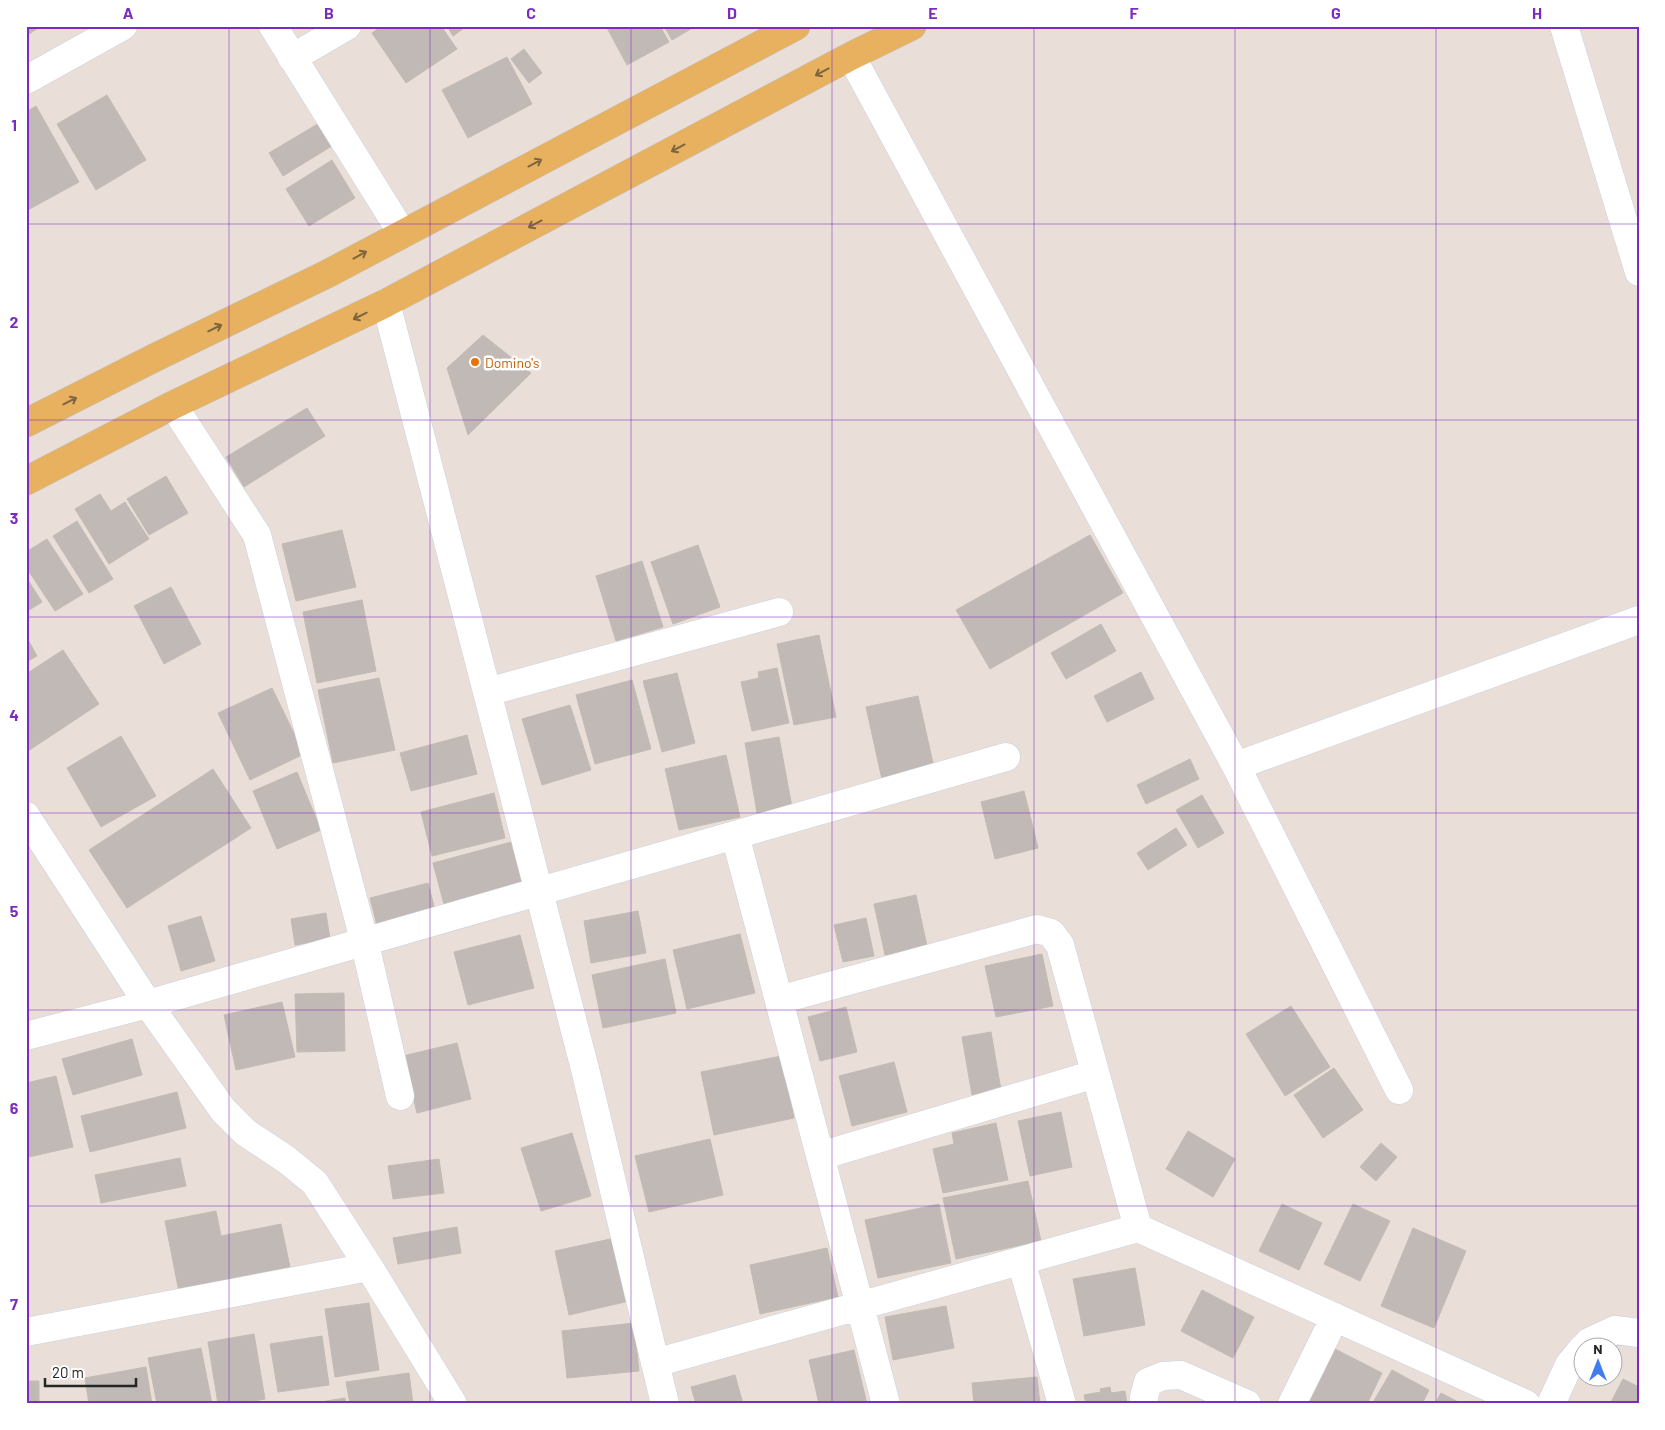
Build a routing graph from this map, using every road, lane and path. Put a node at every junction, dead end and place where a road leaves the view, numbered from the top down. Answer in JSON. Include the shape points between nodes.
{"nodes":[{"id":1,"x":123,"y":26,"type":"edge"},
{"id":2,"x":273,"y":26,"type":"edge"},
{"id":3,"x":347,"y":26,"type":"edge"},
{"id":4,"x":796,"y":26,"type":"edge"},
{"id":5,"x":912,"y":26,"type":"edge"},
{"id":6,"x":1564,"y":26,"type":"edge"},
{"id":7,"x":851,"y":56,"type":"junction"},
{"id":8,"x":292,"y":58,"type":"junction"},
{"id":9,"x":26,"y":80,"type":"edge"},
{"id":10,"x":402,"y":233,"type":"junction"},
{"id":11,"x":1639,"y":272,"type":"edge"},
{"id":12,"x":386,"y":303,"type":"junction"},
{"id":13,"x":173,"y":405,"type":"junction"},
{"id":14,"x":26,"y":423,"type":"edge"},
{"id":15,"x":26,"y":481,"type":"edge"},
{"id":16,"x":779,"y":612,"type":"dead end"},
{"id":17,"x":1639,"y":620,"type":"edge"},
{"id":18,"x":487,"y":692,"type":"junction"},
{"id":19,"x":1006,"y":757,"type":"dead end"},
{"id":20,"x":1236,"y":766,"type":"junction"},
{"id":21,"x":26,"y":816,"type":"edge"},
{"id":22,"x":734,"y":835,"type":"junction"},
{"id":23,"x":539,"y":891,"type":"junction"},
{"id":24,"x":364,"y":940,"type":"junction"},
{"id":25,"x":779,"y":1000,"type":"junction"},
{"id":26,"x":148,"y":1004,"type":"junction"},
{"id":27,"x":26,"y":1036,"type":"edge"},
{"id":28,"x":1096,"y":1074,"type":"junction"},
{"id":29,"x":1399,"y":1090,"type":"dead end"},
{"id":30,"x":400,"y":1096,"type":"dead end"},
{"id":31,"x":820,"y":1156,"type":"junction"},
{"id":32,"x":1138,"y":1228,"type":"junction"},
{"id":33,"x":1021,"y":1261,"type":"junction"},
{"id":34,"x":369,"y":1267,"type":"junction"},
{"id":35,"x":861,"y":1306,"type":"junction"},
{"id":36,"x":1335,"y":1317,"type":"junction"},
{"id":37,"x":26,"y":1332,"type":"edge"},
{"id":38,"x":1639,"y":1333,"type":"edge"},
{"id":39,"x":1598,"y":1338,"type":"edge"},
{"id":40,"x":1572,"y":1361,"type":"edge"},
{"id":41,"x":655,"y":1363,"type":"junction"},
{"id":42,"x":453,"y":1404,"type":"edge"},
{"id":43,"x":665,"y":1404,"type":"edge"},
{"id":44,"x":886,"y":1404,"type":"edge"},
{"id":45,"x":1062,"y":1404,"type":"edge"},
{"id":46,"x":1144,"y":1404,"type":"edge"},
{"id":47,"x":1247,"y":1404,"type":"edge"},
{"id":48,"x":1292,"y":1404,"type":"edge"},
{"id":49,"x":1526,"y":1404,"type":"edge"},
{"id":50,"x":1551,"y":1404,"type":"edge"}],
"edges":[{"from":1,"to":9,"type":"street"},
{"from":2,"to":8,"type":"street"},
{"from":3,"to":8,"type":"street"},
{"from":10,"to":4,"type":"main road","one_way":true},
{"from":5,"to":7,"type":"main road"},
{"from":6,"to":11,"type":"street"},
{"from":7,"to":12,"type":"main road","one_way":true},
{"from":7,"to":20,"type":"street"},
{"from":8,"to":10,"type":"street"},
{"from":14,"to":10,"type":"main road","one_way":true,"via":[[327,274]]},
{"from":12,"to":13,"type":"main road","one_way":true},
{"from":12,"to":18,"type":"street"},
{"from":13,"to":15,"type":"main road"},
{"from":13,"to":24,"type":"street","via":[[258,535]]},
{"from":16,"to":18,"type":"street"},
{"from":17,"to":20,"type":"street"},
{"from":18,"to":23,"type":"street"},
{"from":19,"to":22,"type":"street"},
{"from":20,"to":29,"type":"street"},
{"from":21,"to":26,"type":"street"},
{"from":22,"to":23,"type":"street"},
{"from":22,"to":25,"type":"street"},
{"from":23,"to":24,"type":"street"},
{"from":23,"to":41,"type":"street"},
{"from":24,"to":26,"type":"street"},
{"from":24,"to":30,"type":"street"},
{"from":25,"to":28,"type":"street","via":[[1037,929],[1051,933],[1060,945]]},
{"from":25,"to":31,"type":"street"},
{"from":26,"to":27,"type":"street"},
{"from":26,"to":34,"type":"street","via":[[223,1110],[245,1132],[315,1183]]},
{"from":28,"to":31,"type":"street"},
{"from":28,"to":32,"type":"street"},
{"from":31,"to":35,"type":"street"},
{"from":32,"to":33,"type":"street"},
{"from":32,"to":36,"type":"street"},
{"from":33,"to":35,"type":"street"},
{"from":33,"to":45,"type":"street"},
{"from":34,"to":37,"type":"street"},
{"from":34,"to":42,"type":"street"},
{"from":35,"to":41,"type":"street"},
{"from":35,"to":44,"type":"street"},
{"from":36,"to":48,"type":"street"},
{"from":36,"to":49,"type":"street"},
{"from":38,"to":39,"type":"street","via":[[1615,1330]]},
{"from":40,"to":50,"type":"street"},
{"from":41,"to":43,"type":"street"},
{"from":46,"to":47,"type":"street","via":[[1148,1382],[1163,1376],[1181,1375]]}]}
